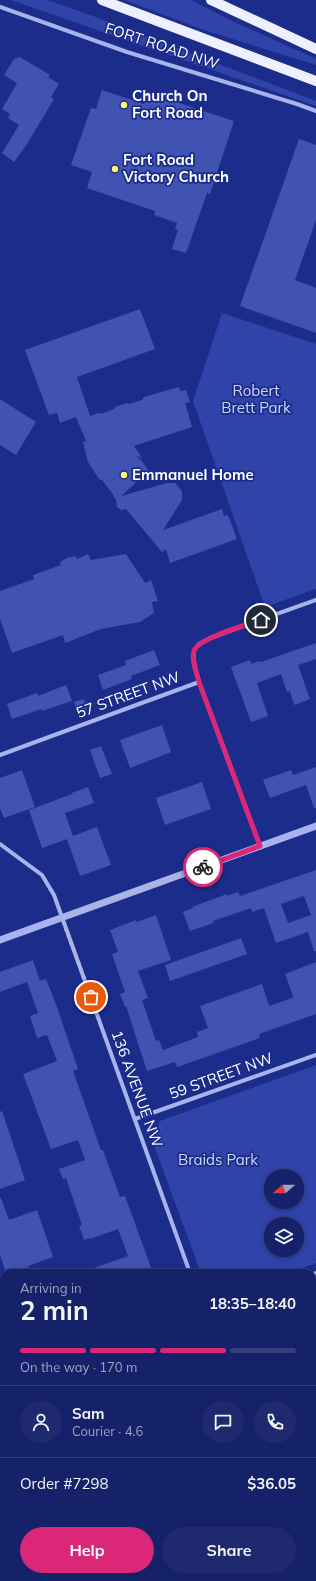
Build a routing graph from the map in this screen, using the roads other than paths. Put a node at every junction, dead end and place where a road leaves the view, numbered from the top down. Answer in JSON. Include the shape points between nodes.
{"nodes":[{"id":1,"x":102,"y":0,"type":"edge"},
{"id":2,"x":211,"y":0,"type":"edge"},
{"id":3,"x":0,"y":7,"type":"edge"},
{"id":4,"x":316,"y":49,"type":"edge"},
{"id":5,"x":316,"y":81,"type":"edge"},
{"id":6,"x":316,"y":111,"type":"edge"},
{"id":7,"x":316,"y":600,"type":"edge"},
{"id":8,"x":199,"y":682,"type":"junction"},
{"id":9,"x":0,"y":755,"type":"edge"},
{"id":10,"x":316,"y":826,"type":"edge"},
{"id":11,"x":0,"y":844,"type":"edge"},
{"id":12,"x":260,"y":846,"type":"junction"},
{"id":13,"x":62,"y":918,"type":"junction"},
{"id":14,"x":0,"y":940,"type":"edge"},
{"id":15,"x":316,"y":1054,"type":"edge"},
{"id":16,"x":135,"y":1119,"type":"junction"},
{"id":17,"x":189,"y":1269,"type":"edge"}],
"edges":[{"from":1,"to":5,"type":"main road","name":"FORT ROAD NW"},
{"from":2,"to":4,"type":"main road"},
{"from":3,"to":6,"type":"street","name":"FORT ROAD NW","via":[[127,52]]},
{"from":7,"to":8,"type":"street","name":"57 STREET NW","via":[[198,644],[194,650],[194,663]]},
{"from":8,"to":9,"type":"street","name":"57 STREET NW"},
{"from":8,"to":12,"type":"street"},
{"from":10,"to":12,"type":"street"},
{"from":11,"to":13,"type":"street","name":"136 AVENUE NW","via":[[42,875],[54,895]]},
{"from":12,"to":13,"type":"street"},
{"from":13,"to":14,"type":"street"},
{"from":13,"to":16,"type":"street","name":"136 AVENUE NW"},
{"from":15,"to":16,"type":"street","name":"59 STREET NW"},
{"from":16,"to":17,"type":"street","name":"136 AVENUE NW"}]}
